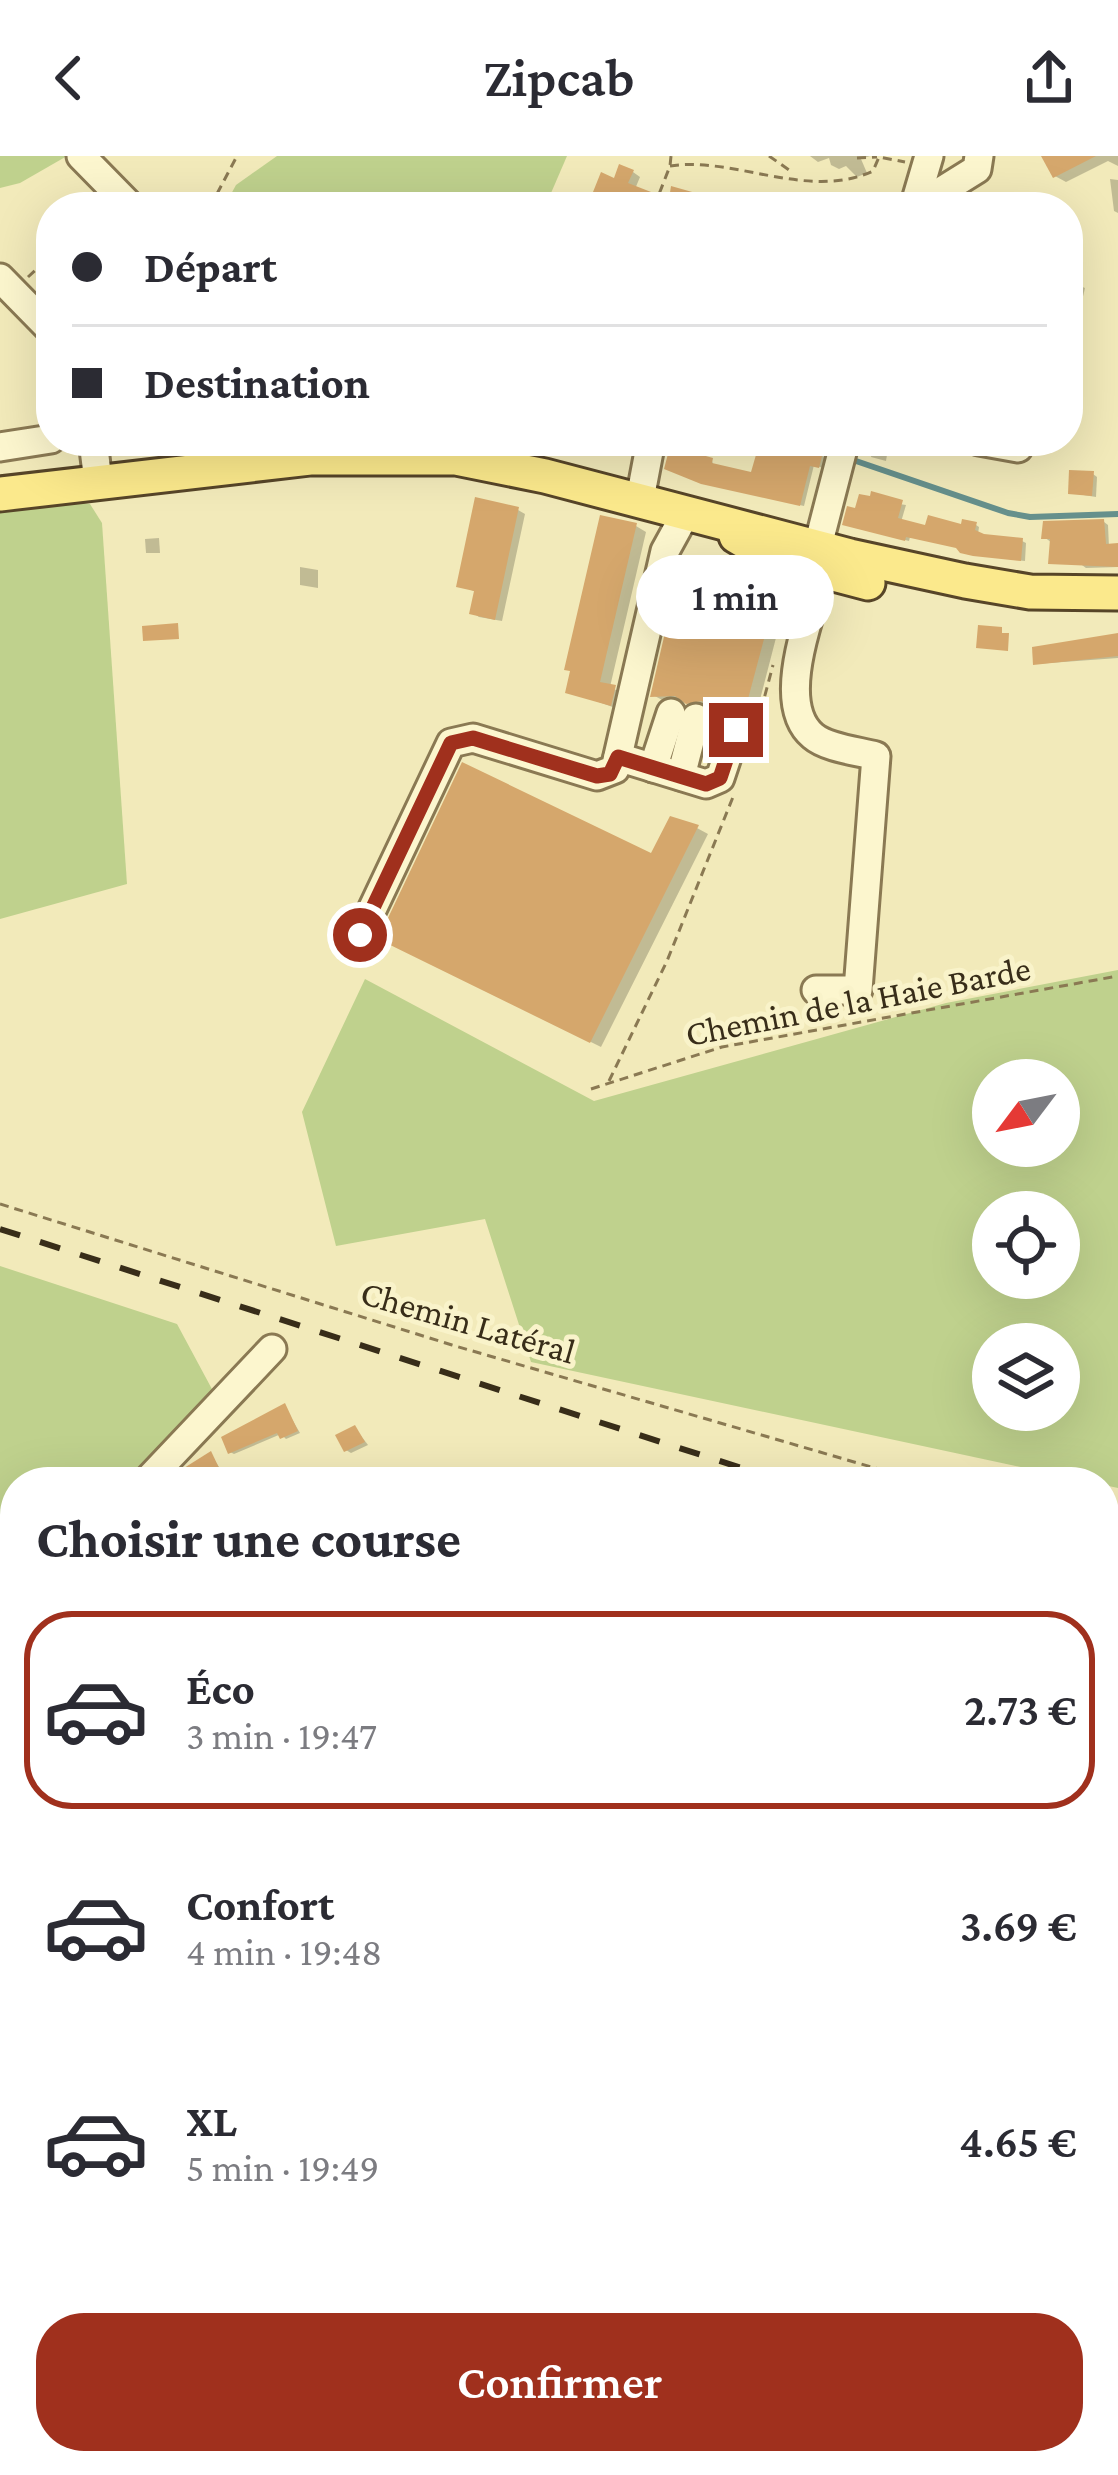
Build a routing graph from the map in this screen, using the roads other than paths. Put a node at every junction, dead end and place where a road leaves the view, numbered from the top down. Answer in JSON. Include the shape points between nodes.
{"nodes":[{"id":1,"x":81,"y":156,"type":"edge"},
{"id":2,"x":979,"y":156,"type":"edge"},
{"id":3,"x":927,"y":161,"type":"edge"},
{"id":4,"x":116,"y":192,"type":"edge"},
{"id":5,"x":919,"y":192,"type":"edge"},
{"id":6,"x":939,"y":192,"type":"edge"},
{"id":7,"x":0,"y":278,"type":"edge"},
{"id":8,"x":36,"y":315,"type":"edge"},
{"id":9,"x":36,"y":442,"type":"edge"},
{"id":10,"x":0,"y":447,"type":"edge"},
{"id":11,"x":94,"y":456,"type":"edge"},
{"id":12,"x":353,"y":456,"type":"edge"},
{"id":13,"x":457,"y":456,"type":"edge"},
{"id":14,"x":648,"y":456,"type":"edge"},
{"id":15,"x":842,"y":456,"type":"edge"},
{"id":16,"x":98,"y":481,"type":"junction"},
{"id":17,"x":0,"y":494,"type":"edge"},
{"id":18,"x":640,"y":499,"type":"junction"},
{"id":19,"x":692,"y":512,"type":"junction"},
{"id":20,"x":820,"y":559,"type":"junction"},
{"id":21,"x":1118,"y":592,"type":"edge"},
{"id":22,"x":745,"y":734,"type":"road end"},
{"id":23,"x":618,"y":757,"type":"junction"},
{"id":24,"x":653,"y":768,"type":"junction"},
{"id":25,"x":681,"y":776,"type":"junction"},
{"id":26,"x":360,"y":935,"type":"dead end"},
{"id":27,"x":815,"y":990,"type":"dead end"},
{"id":28,"x":272,"y":1349,"type":"dead end"},
{"id":29,"x":160,"y":1467,"type":"edge"}],
"edges":[{"from":1,"to":4,"type":"street"},
{"from":2,"to":6,"type":"street","via":[[977,169]]},
{"from":3,"to":5,"type":"street"},
{"from":7,"to":8,"type":"street"},
{"from":9,"to":10,"type":"street"},
{"from":11,"to":16,"type":"street"},
{"from":12,"to":16,"type":"main road"},
{"from":13,"to":18,"type":"main road"},
{"from":14,"to":18,"type":"street"},
{"from":15,"to":20,"type":"street"},
{"from":16,"to":17,"type":"main road"},
{"from":18,"to":19,"type":"main road"},
{"from":19,"to":20,"type":"main road","via":[[773,557]]},
{"from":19,"to":23,"type":"street","via":[[665,551]]},
{"from":20,"to":21,"type":"main road","via":[[898,588],[964,581],[1030,592]]},
{"from":20,"to":27,"type":"street","via":[[795,671],[799,712],[816,740],[876,756],[858,990]]},
{"from":22,"to":25,"type":"street","via":[[720,778],[706,784]]},
{"from":23,"to":24,"type":"street"},
{"from":23,"to":26,"type":"street","via":[[610,774],[597,776],[473,738],[451,743]]},
{"from":24,"to":25,"type":"street"},
{"from":24,"to":25,"type":"street","via":[[683,716]]},
{"from":28,"to":29,"type":"street"}]}
